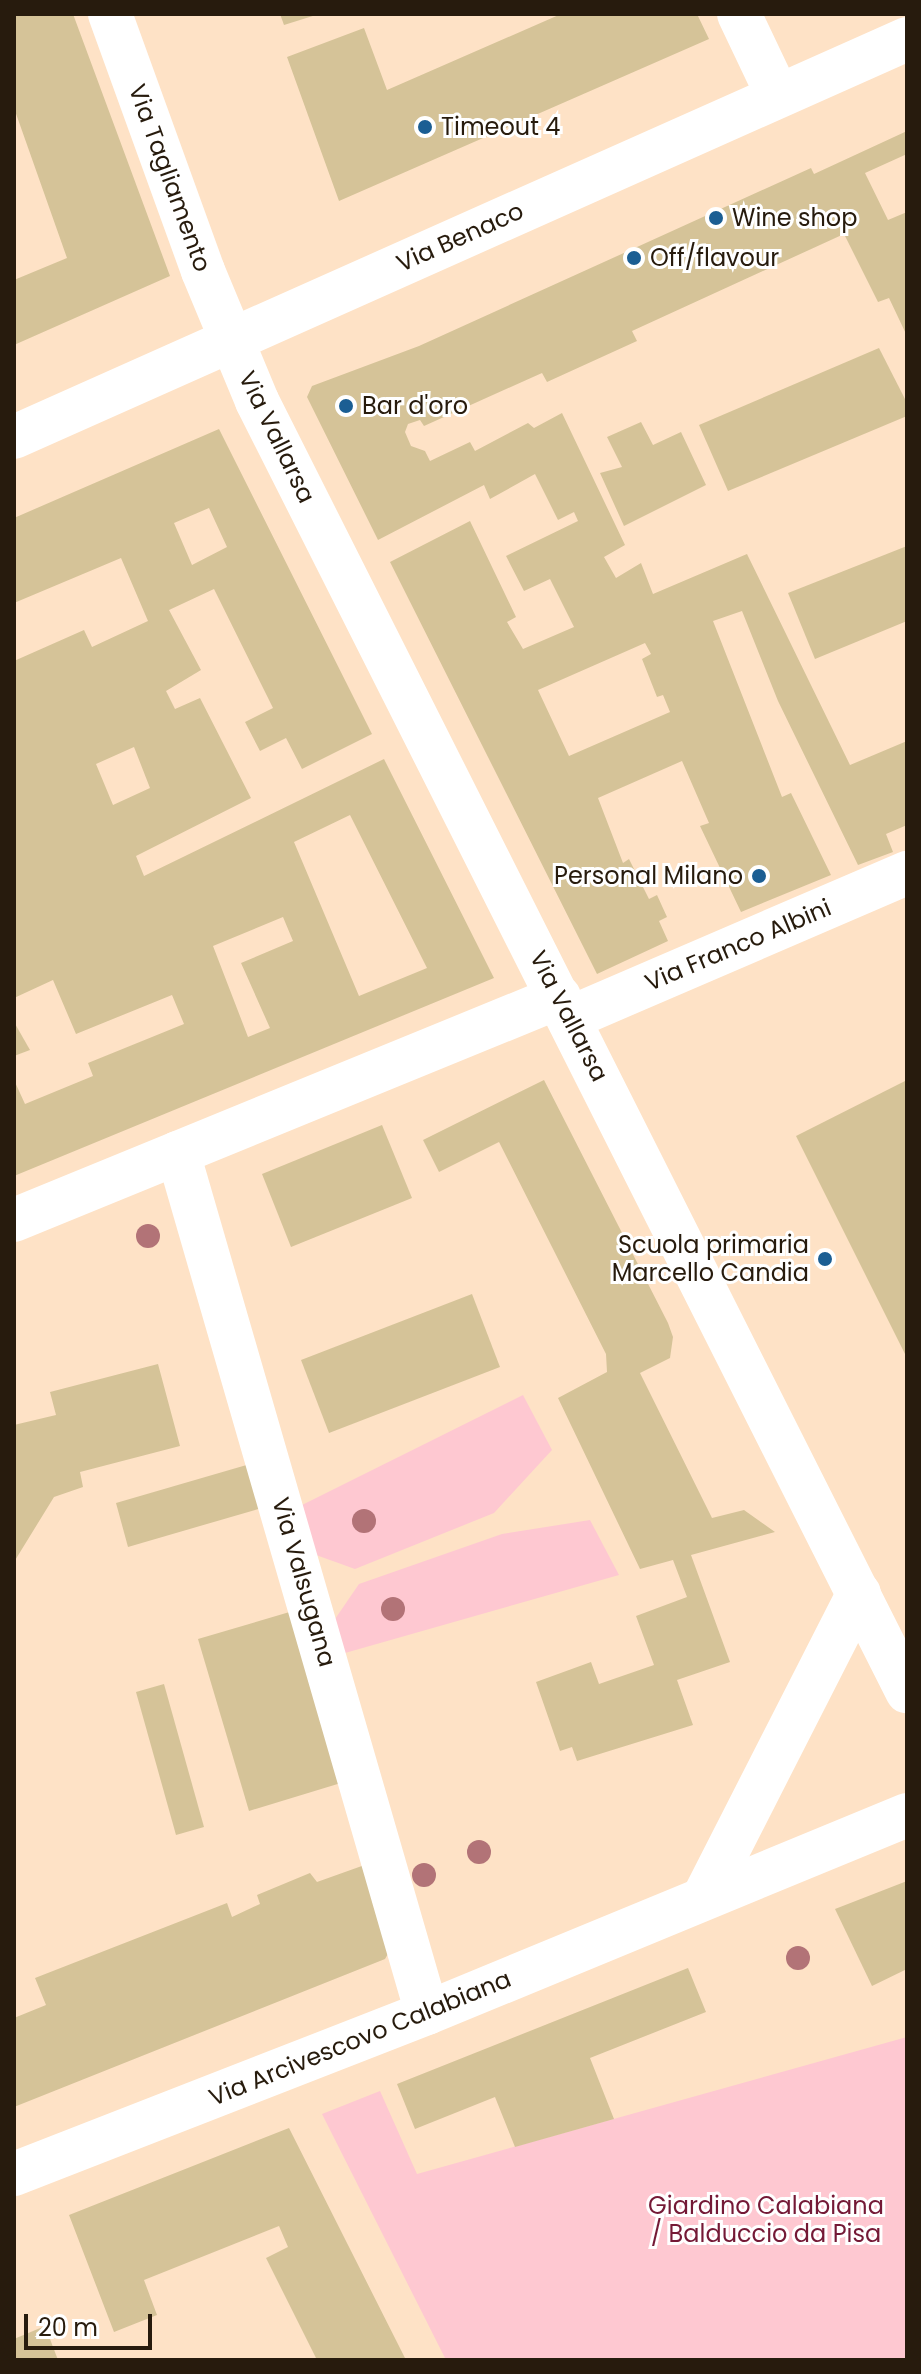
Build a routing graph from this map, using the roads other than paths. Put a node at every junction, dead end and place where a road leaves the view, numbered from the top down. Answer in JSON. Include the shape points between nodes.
{"nodes":[{"id":1,"x":110,"y":14,"type":"edge"},
{"id":2,"x":739,"y":14,"type":"edge"},
{"id":3,"x":907,"y":39,"type":"edge"},
{"id":4,"x":777,"y":94,"type":"junction"},
{"id":5,"x":231,"y":341,"type":"junction"},
{"id":6,"x":14,"y":437,"type":"edge"},
{"id":7,"x":907,"y":873,"type":"edge"},
{"id":8,"x":564,"y":1008,"type":"junction"},
{"id":9,"x":178,"y":1153,"type":"junction"},
{"id":10,"x":14,"y":1220,"type":"edge"},
{"id":11,"x":859,"y":1593,"type":"junction"},
{"id":12,"x":907,"y":1691,"type":"edge"},
{"id":13,"x":907,"y":1815,"type":"edge"},
{"id":14,"x":704,"y":1897,"type":"junction"},
{"id":15,"x":427,"y":2013,"type":"junction"},
{"id":16,"x":14,"y":2174,"type":"edge"}],
"edges":[{"from":1,"to":5,"type":"street","name":"Via Tagliamento"},
{"from":2,"to":4,"type":"street"},
{"from":3,"to":4,"type":"street","name":"Via Benaco"},
{"from":4,"to":5,"type":"street","name":"Via Benaco"},
{"from":5,"to":6,"type":"street","name":"Via Benaco"},
{"from":5,"to":8,"type":"street","name":"Via Vallarsa"},
{"from":7,"to":8,"type":"street","name":"Via Franco Albini"},
{"from":8,"to":9,"type":"street"},
{"from":8,"to":11,"type":"street","name":"Via Vallarsa"},
{"from":9,"to":10,"type":"street"},
{"from":9,"to":15,"type":"street","name":"Via Valsugana"},
{"from":11,"to":12,"type":"street","name":"Via Vallarsa"},
{"from":11,"to":14,"type":"street"},
{"from":13,"to":14,"type":"street","name":"Via Arcivescovo Calabiana"},
{"from":14,"to":15,"type":"street","name":"Via Arcivescovo Calabiana"},
{"from":15,"to":16,"type":"street","name":"Via Arcivescovo Calabiana"}]}
